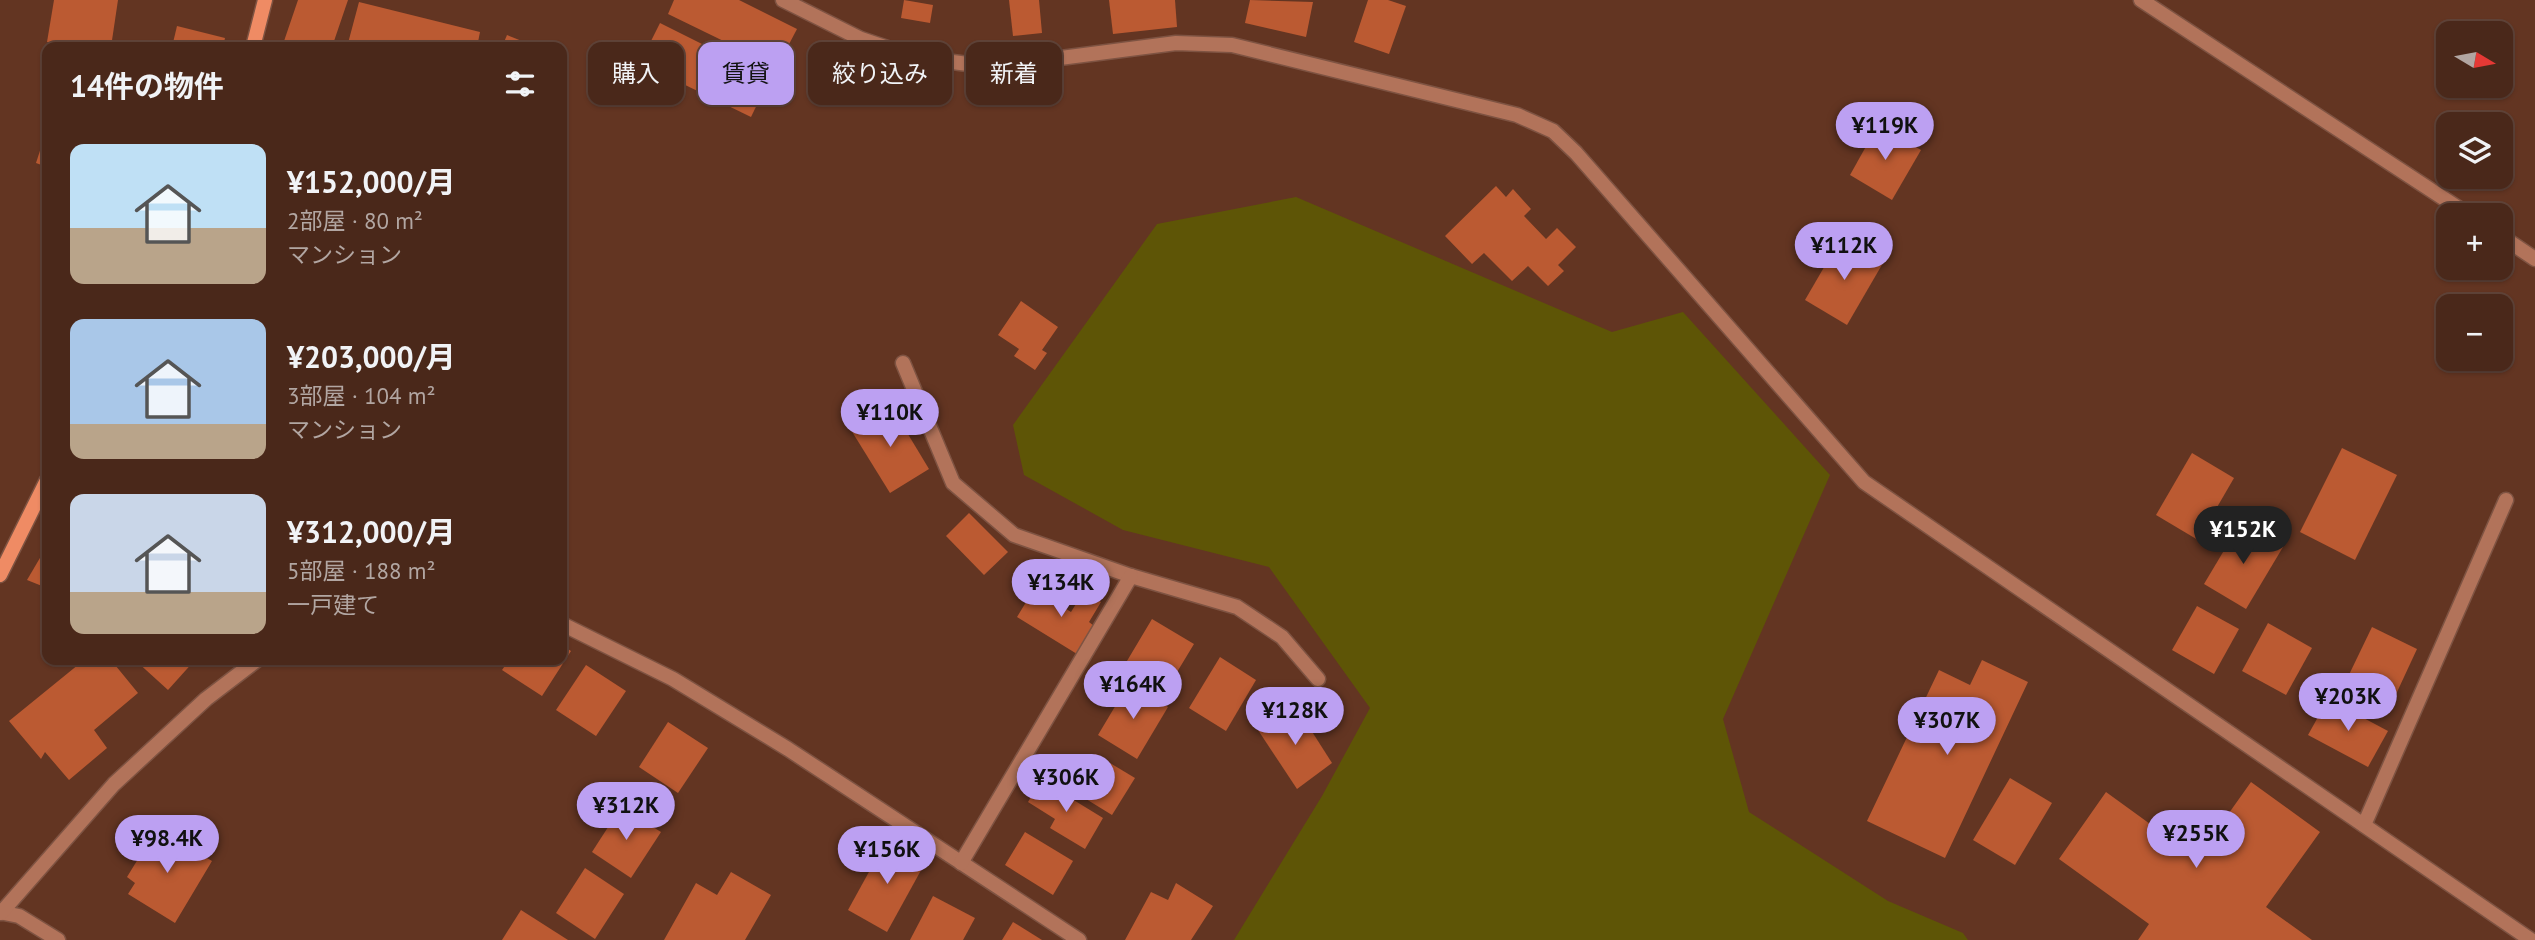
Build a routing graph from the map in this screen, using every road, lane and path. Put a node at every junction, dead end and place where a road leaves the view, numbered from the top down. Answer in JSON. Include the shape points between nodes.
{"nodes":[{"id":1,"x":265,"y":0,"type":"edge"},
{"id":2,"x":783,"y":0,"type":"edge"},
{"id":3,"x":2141,"y":0,"type":"edge"},
{"id":4,"x":254,"y":42,"type":"edge"},
{"id":5,"x":2451,"y":203,"type":"edge"},
{"id":6,"x":2513,"y":244,"type":"edge"},
{"id":7,"x":2535,"y":259,"type":"edge"},
{"id":8,"x":903,"y":363,"type":"dead end"},
{"id":9,"x":42,"y":490,"type":"edge"},
{"id":10,"x":2506,"y":500,"type":"dead end"},
{"id":11,"x":0,"y":575,"type":"edge"},
{"id":12,"x":1131,"y":576,"type":"junction"},
{"id":13,"x":567,"y":626,"type":"edge"},
{"id":14,"x":250,"y":665,"type":"edge"},
{"id":15,"x":1318,"y":679,"type":"dead end"},
{"id":16,"x":2364,"y":825,"type":"junction"},
{"id":17,"x":961,"y":863,"type":"junction"},
{"id":18,"x":1,"y":912,"type":"edge"},
{"id":19,"x":58,"y":940,"type":"edge"},
{"id":20,"x":1079,"y":940,"type":"edge"},
{"id":21,"x":2531,"y":940,"type":"edge"}],
"edges":[{"from":1,"to":4,"type":"street"},
{"from":2,"to":16,"type":"street","via":[[861,39],[914,57],[991,68],[1176,43],[1233,45],[1517,116],[1553,131],[1864,482]]},
{"from":3,"to":5,"type":"street"},
{"from":6,"to":7,"type":"street"},
{"from":8,"to":12,"type":"street","via":[[953,483],[1014,535]]},
{"from":9,"to":11,"type":"street"},
{"from":10,"to":16,"type":"street"},
{"from":12,"to":15,"type":"street","via":[[1237,607],[1282,637]]},
{"from":12,"to":17,"type":"street"},
{"from":13,"to":17,"type":"street","via":[[673,679]]},
{"from":14,"to":18,"type":"street","via":[[206,699],[114,785]]},
{"from":16,"to":21,"type":"street"},
{"from":17,"to":20,"type":"street"},
{"from":18,"to":19,"type":"street","via":[[19,916]]}]}
